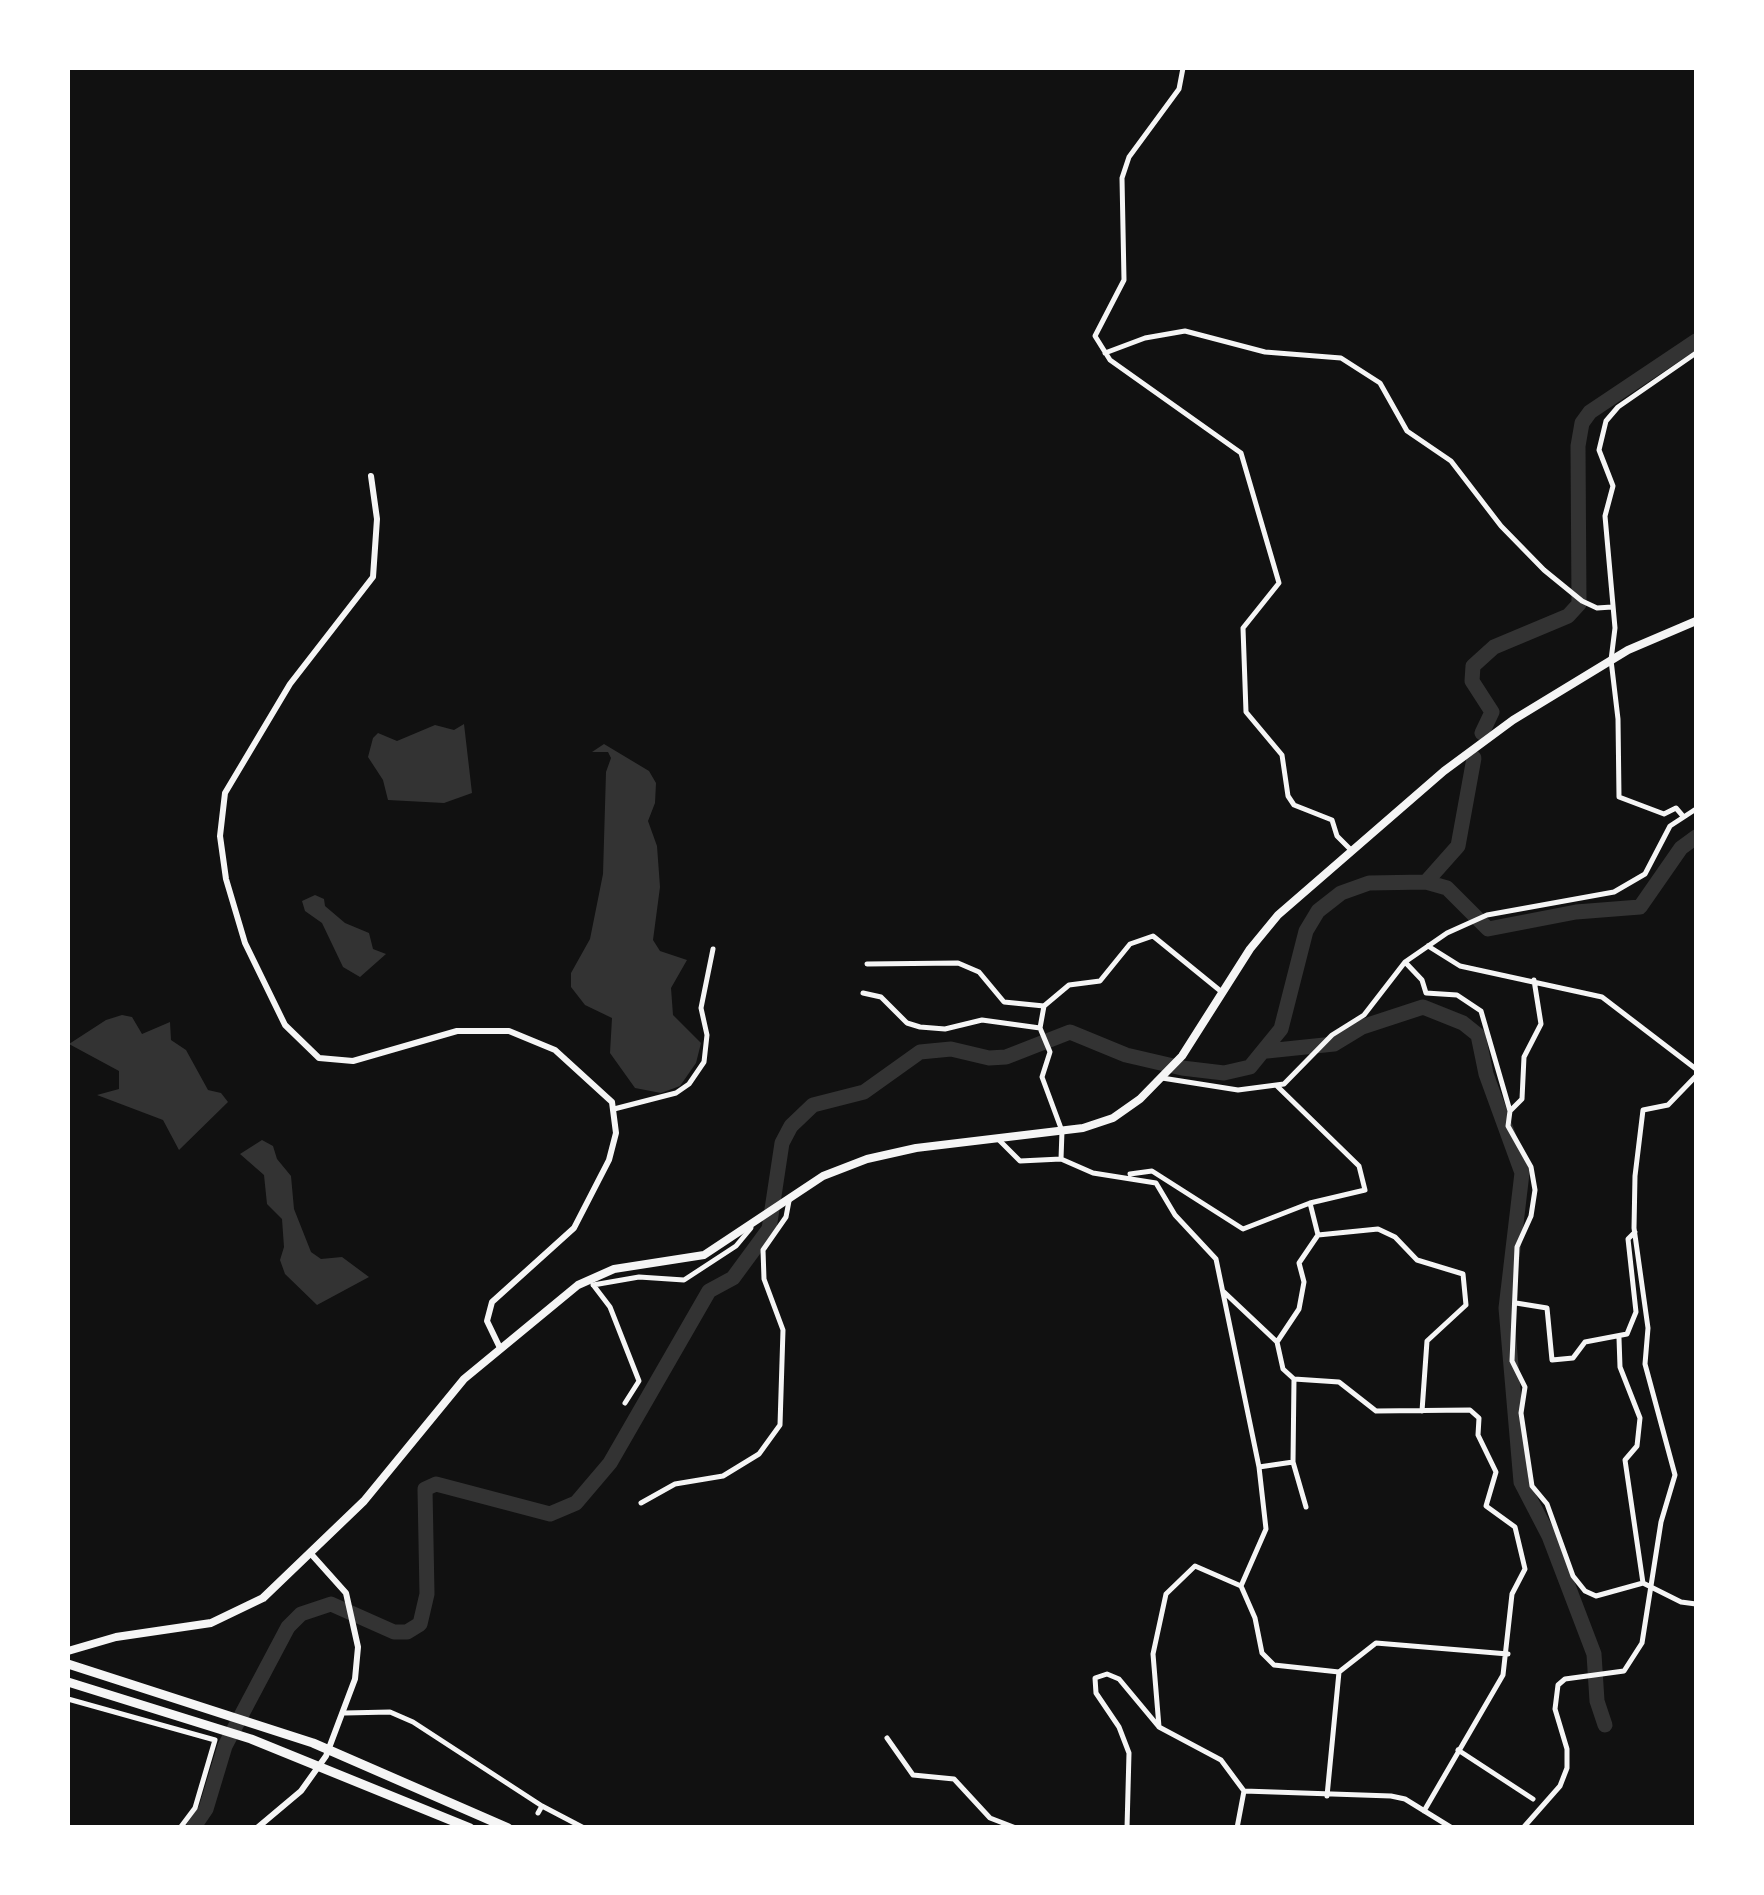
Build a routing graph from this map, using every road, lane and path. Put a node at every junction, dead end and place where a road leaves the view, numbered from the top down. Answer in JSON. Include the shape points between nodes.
{"nodes":[{"id":1,"x":1183,"y":68,"type":"edge"},
{"id":2,"x":1104,"y":353,"type":"junction"},
{"id":3,"x":1696,"y":354,"type":"edge"},
{"id":4,"x":371,"y":476,"type":"dead end"},
{"id":5,"x":1612,"y":606,"type":"junction"},
{"id":6,"x":1696,"y":620,"type":"edge"},
{"id":7,"x":1610,"y":660,"type":"junction"},
{"id":8,"x":1696,"y":809,"type":"edge"},
{"id":9,"x":1682,"y":815,"type":"junction"},
{"id":10,"x":1351,"y":850,"type":"junction"},
{"id":11,"x":1428,"y":946,"type":"junction"},
{"id":12,"x":713,"y":949,"type":"dead end"},
{"id":13,"x":1405,"y":962,"type":"junction"},
{"id":14,"x":866,"y":964,"type":"dead end"},
{"id":15,"x":1534,"y":980,"type":"junction"},
{"id":16,"x":863,"y":994,"type":"dead end"},
{"id":17,"x":1223,"y":994,"type":"junction"},
{"id":18,"x":1044,"y":1006,"type":"junction"},
{"id":19,"x":1040,"y":1028,"type":"junction"},
{"id":20,"x":1696,"y":1073,"type":"edge"},
{"id":21,"x":1162,"y":1078,"type":"junction"},
{"id":22,"x":1277,"y":1086,"type":"junction"},
{"id":23,"x":614,"y":1109,"type":"junction"},
{"id":24,"x":1510,"y":1111,"type":"junction"},
{"id":25,"x":1062,"y":1131,"type":"junction"},
{"id":26,"x":998,"y":1138,"type":"junction"},
{"id":27,"x":1062,"y":1160,"type":"junction"},
{"id":28,"x":1128,"y":1175,"type":"junction"},
{"id":29,"x":786,"y":1202,"type":"junction"},
{"id":30,"x":1310,"y":1203,"type":"junction"},
{"id":31,"x":751,"y":1228,"type":"junction"},
{"id":32,"x":1634,"y":1232,"type":"junction"},
{"id":33,"x":1318,"y":1235,"type":"junction"},
{"id":34,"x":592,"y":1282,"type":"junction"},
{"id":35,"x":1224,"y":1292,"type":"junction"},
{"id":36,"x":1516,"y":1303,"type":"junction"},
{"id":37,"x":1619,"y":1338,"type":"junction"},
{"id":38,"x":1278,"y":1342,"type":"junction"},
{"id":39,"x":500,"y":1348,"type":"junction"},
{"id":40,"x":1294,"y":1379,"type":"junction"},
{"id":41,"x":624,"y":1403,"type":"dead end"},
{"id":42,"x":1422,"y":1411,"type":"junction"},
{"id":43,"x":1293,"y":1462,"type":"junction"},
{"id":44,"x":1259,"y":1467,"type":"junction"},
{"id":45,"x":641,"y":1503,"type":"dead end"},
{"id":46,"x":1306,"y":1507,"type":"dead end"},
{"id":47,"x":312,"y":1555,"type":"junction"},
{"id":48,"x":1642,"y":1583,"type":"junction"},
{"id":49,"x":1241,"y":1586,"type":"junction"},
{"id":50,"x":1653,"y":1589,"type":"junction"},
{"id":51,"x":1696,"y":1604,"type":"edge"},
{"id":52,"x":68,"y":1651,"type":"edge"},
{"id":53,"x":1508,"y":1654,"type":"junction"},
{"id":54,"x":68,"y":1664,"type":"edge"},
{"id":55,"x":1339,"y":1672,"type":"junction"},
{"id":56,"x":68,"y":1682,"type":"edge"},
{"id":57,"x":68,"y":1699,"type":"edge"},
{"id":58,"x":346,"y":1713,"type":"junction"},
{"id":59,"x":1159,"y":1727,"type":"junction"},
{"id":60,"x":887,"y":1738,"type":"dead end"},
{"id":61,"x":1458,"y":1750,"type":"junction"},
{"id":62,"x":1244,"y":1791,"type":"junction"},
{"id":63,"x":1327,"y":1796,"type":"junction"},
{"id":64,"x":1533,"y":1799,"type":"dead end"},
{"id":65,"x":542,"y":1806,"type":"junction"},
{"id":66,"x":1424,"y":1811,"type":"junction"},
{"id":67,"x":538,"y":1813,"type":"dead end"},
{"id":68,"x":180,"y":1828,"type":"edge"},
{"id":69,"x":257,"y":1828,"type":"edge"},
{"id":70,"x":470,"y":1828,"type":"edge"},
{"id":71,"x":508,"y":1828,"type":"edge"},
{"id":72,"x":584,"y":1828,"type":"edge"},
{"id":73,"x":1016,"y":1828,"type":"edge"},
{"id":74,"x":1127,"y":1828,"type":"edge"},
{"id":75,"x":1237,"y":1828,"type":"edge"},
{"id":76,"x":1452,"y":1828,"type":"edge"},
{"id":77,"x":1523,"y":1828,"type":"edge"}],
"edges":[{"from":1,"to":2,"type":"street","via":[[1179,89],[1129,157],[1122,178],[1125,264],[1120,291],[1095,336]]},
{"from":2,"to":5,"type":"street","via":[[1186,331],[1265,352],[1341,358],[1380,383],[1406,431],[1451,461],[1544,570],[1582,601]]},
{"from":2,"to":10,"type":"street","via":[[1241,453],[1279,583],[1243,628],[1246,712],[1282,755],[1294,805],[1332,820]]},
{"from":3,"to":5,"type":"street","via":[[1634,394],[1600,434],[1613,486],[1605,516]]},
{"from":4,"to":23,"type":"street","via":[[377,520],[373,578],[290,684],[225,793],[220,836],[245,943],[285,1024],[318,1058],[353,1061],[457,1032],[509,1032],[555,1050],[606,1092]]},
{"from":5,"to":7,"type":"street"},
{"from":6,"to":7,"type":"highway"},
{"from":7,"to":9,"type":"street","via":[[1620,798],[1664,814],[1676,808]]},
{"from":7,"to":10,"type":"highway","via":[[1477,745]]},
{"from":8,"to":9,"type":"street"},
{"from":9,"to":11,"type":"street","via":[[1644,874],[1614,892],[1487,915]]},
{"from":10,"to":17,"type":"highway","via":[[1278,915]]},
{"from":11,"to":13,"type":"street"},
{"from":11,"to":15,"type":"street","via":[[1460,966]]},
{"from":12,"to":23,"type":"street","via":[[702,1008],[704,1062],[676,1092]]},
{"from":13,"to":22,"type":"street","via":[[1364,1015]]},
{"from":13,"to":24,"type":"street","via":[[1426,994],[1457,995],[1481,1011]]},
{"from":14,"to":18,"type":"street","via":[[958,963],[979,972],[1004,1002]]},
{"from":15,"to":20,"type":"street","via":[[1602,997]]},
{"from":15,"to":24,"type":"street","via":[[1541,1024],[1524,1057],[1522,1099]]},
{"from":16,"to":19,"type":"street","via":[[881,997],[920,1027],[982,1020]]},
{"from":17,"to":18,"type":"street","via":[[1162,941],[1146,936],[1130,944],[1106,977],[1068,985]]},
{"from":17,"to":21,"type":"highway"},
{"from":18,"to":19,"type":"street"},
{"from":19,"to":25,"type":"street","via":[[1050,1052],[1042,1077]]},
{"from":20,"to":32,"type":"street","via":[[1668,1105],[1643,1110]]},
{"from":21,"to":22,"type":"street","via":[[1238,1090]]},
{"from":21,"to":25,"type":"highway","via":[[1112,1118]]},
{"from":22,"to":30,"type":"street","via":[[1359,1166],[1365,1190]]},
{"from":23,"to":39,"type":"street","via":[[610,1160],[574,1228],[492,1302],[487,1321]]},
{"from":24,"to":36,"type":"street","via":[[1508,1126],[1525,1150],[1535,1190],[1517,1247]]},
{"from":25,"to":26,"type":"highway"},
{"from":25,"to":27,"type":"street"},
{"from":26,"to":27,"type":"street","via":[[1020,1161]]},
{"from":26,"to":29,"type":"highway","via":[[867,1159],[824,1176]]},
{"from":27,"to":28,"type":"street","via":[[1093,1173]]},
{"from":28,"to":30,"type":"street","via":[[1152,1171],[1242,1229]]},
{"from":28,"to":35,"type":"street","via":[[1162,1188],[1175,1215],[1216,1259]]},
{"from":29,"to":31,"type":"highway"},
{"from":29,"to":45,"type":"street","via":[[786,1217],[764,1250],[764,1279],[784,1330],[780,1425],[758,1454],[724,1476],[675,1484]]},
{"from":30,"to":33,"type":"street"},
{"from":31,"to":34,"type":"highway","via":[[704,1255],[614,1269]]},
{"from":31,"to":34,"type":"street","via":[[736,1246],[684,1280]]},
{"from":32,"to":37,"type":"street","via":[[1628,1239],[1636,1312],[1634,1325]]},
{"from":32,"to":50,"type":"street","via":[[1648,1328],[1646,1364],[1675,1475]]},
{"from":33,"to":38,"type":"street","via":[[1299,1263],[1299,1309]]},
{"from":33,"to":42,"type":"street","via":[[1378,1229],[1417,1260],[1464,1274],[1466,1305],[1427,1341]]},
{"from":34,"to":39,"type":"highway"},
{"from":34,"to":41,"type":"street","via":[[610,1307],[638,1381]]},
{"from":35,"to":38,"type":"street"},
{"from":35,"to":44,"type":"street"},
{"from":36,"to":37,"type":"street","via":[[1547,1308],[1552,1360],[1573,1358],[1585,1342]]},
{"from":36,"to":48,"type":"street","via":[[1512,1361],[1525,1387],[1521,1413],[1532,1486],[1585,1591],[1596,1596]]},
{"from":37,"to":48,"type":"street","via":[[1620,1367],[1640,1418],[1637,1446],[1625,1460]]},
{"from":38,"to":40,"type":"street","via":[[1283,1370]]},
{"from":39,"to":47,"type":"highway","via":[[435,1410]]},
{"from":40,"to":42,"type":"street","via":[[1339,1382],[1376,1411]]},
{"from":40,"to":43,"type":"street"},
{"from":42,"to":53,"type":"street","via":[[1470,1410],[1479,1418],[1478,1434],[1496,1472],[1486,1506],[1515,1528],[1526,1569],[1512,1594]]},
{"from":43,"to":44,"type":"street"},
{"from":43,"to":46,"type":"street"},
{"from":44,"to":49,"type":"street","via":[[1266,1529]]},
{"from":47,"to":52,"type":"highway","via":[[240,1612]]},
{"from":47,"to":58,"type":"street","via":[[346,1593],[358,1647]]},
{"from":48,"to":50,"type":"street"},
{"from":49,"to":55,"type":"street","via":[[1262,1654],[1274,1666]]},
{"from":49,"to":59,"type":"street","via":[[1195,1566],[1166,1594],[1153,1654]]},
{"from":50,"to":51,"type":"street"},
{"from":50,"to":77,"type":"street","via":[[1642,1644],[1624,1672],[1558,1684],[1554,1708],[1566,1768],[1560,1786]]},
{"from":53,"to":55,"type":"street","via":[[1376,1643]]},
{"from":53,"to":61,"type":"street","via":[[1495,1692]]},
{"from":54,"to":71,"type":"highway","via":[[356,1760]]},
{"from":55,"to":63,"type":"street"},
{"from":56,"to":70,"type":"highway","via":[[351,1776]]},
{"from":57,"to":68,"type":"street","via":[[215,1740],[199,1797]]},
{"from":58,"to":65,"type":"street","via":[[390,1712],[413,1722]]},
{"from":58,"to":69,"type":"street","via":[[301,1791]]},
{"from":59,"to":62,"type":"street","via":[[1221,1760]]},
{"from":59,"to":74,"type":"street","via":[[1118,1678],[1095,1678],[1096,1693],[1130,1753]]},
{"from":60,"to":73,"type":"street","via":[[914,1775],[954,1779],[990,1818]]},
{"from":61,"to":64,"type":"street"},
{"from":61,"to":66,"type":"street"},
{"from":62,"to":63,"type":"street"},
{"from":62,"to":75,"type":"street"},
{"from":63,"to":66,"type":"street","via":[[1390,1796]]},
{"from":65,"to":67,"type":"street"},
{"from":65,"to":72,"type":"street"},
{"from":66,"to":76,"type":"street"}]}
